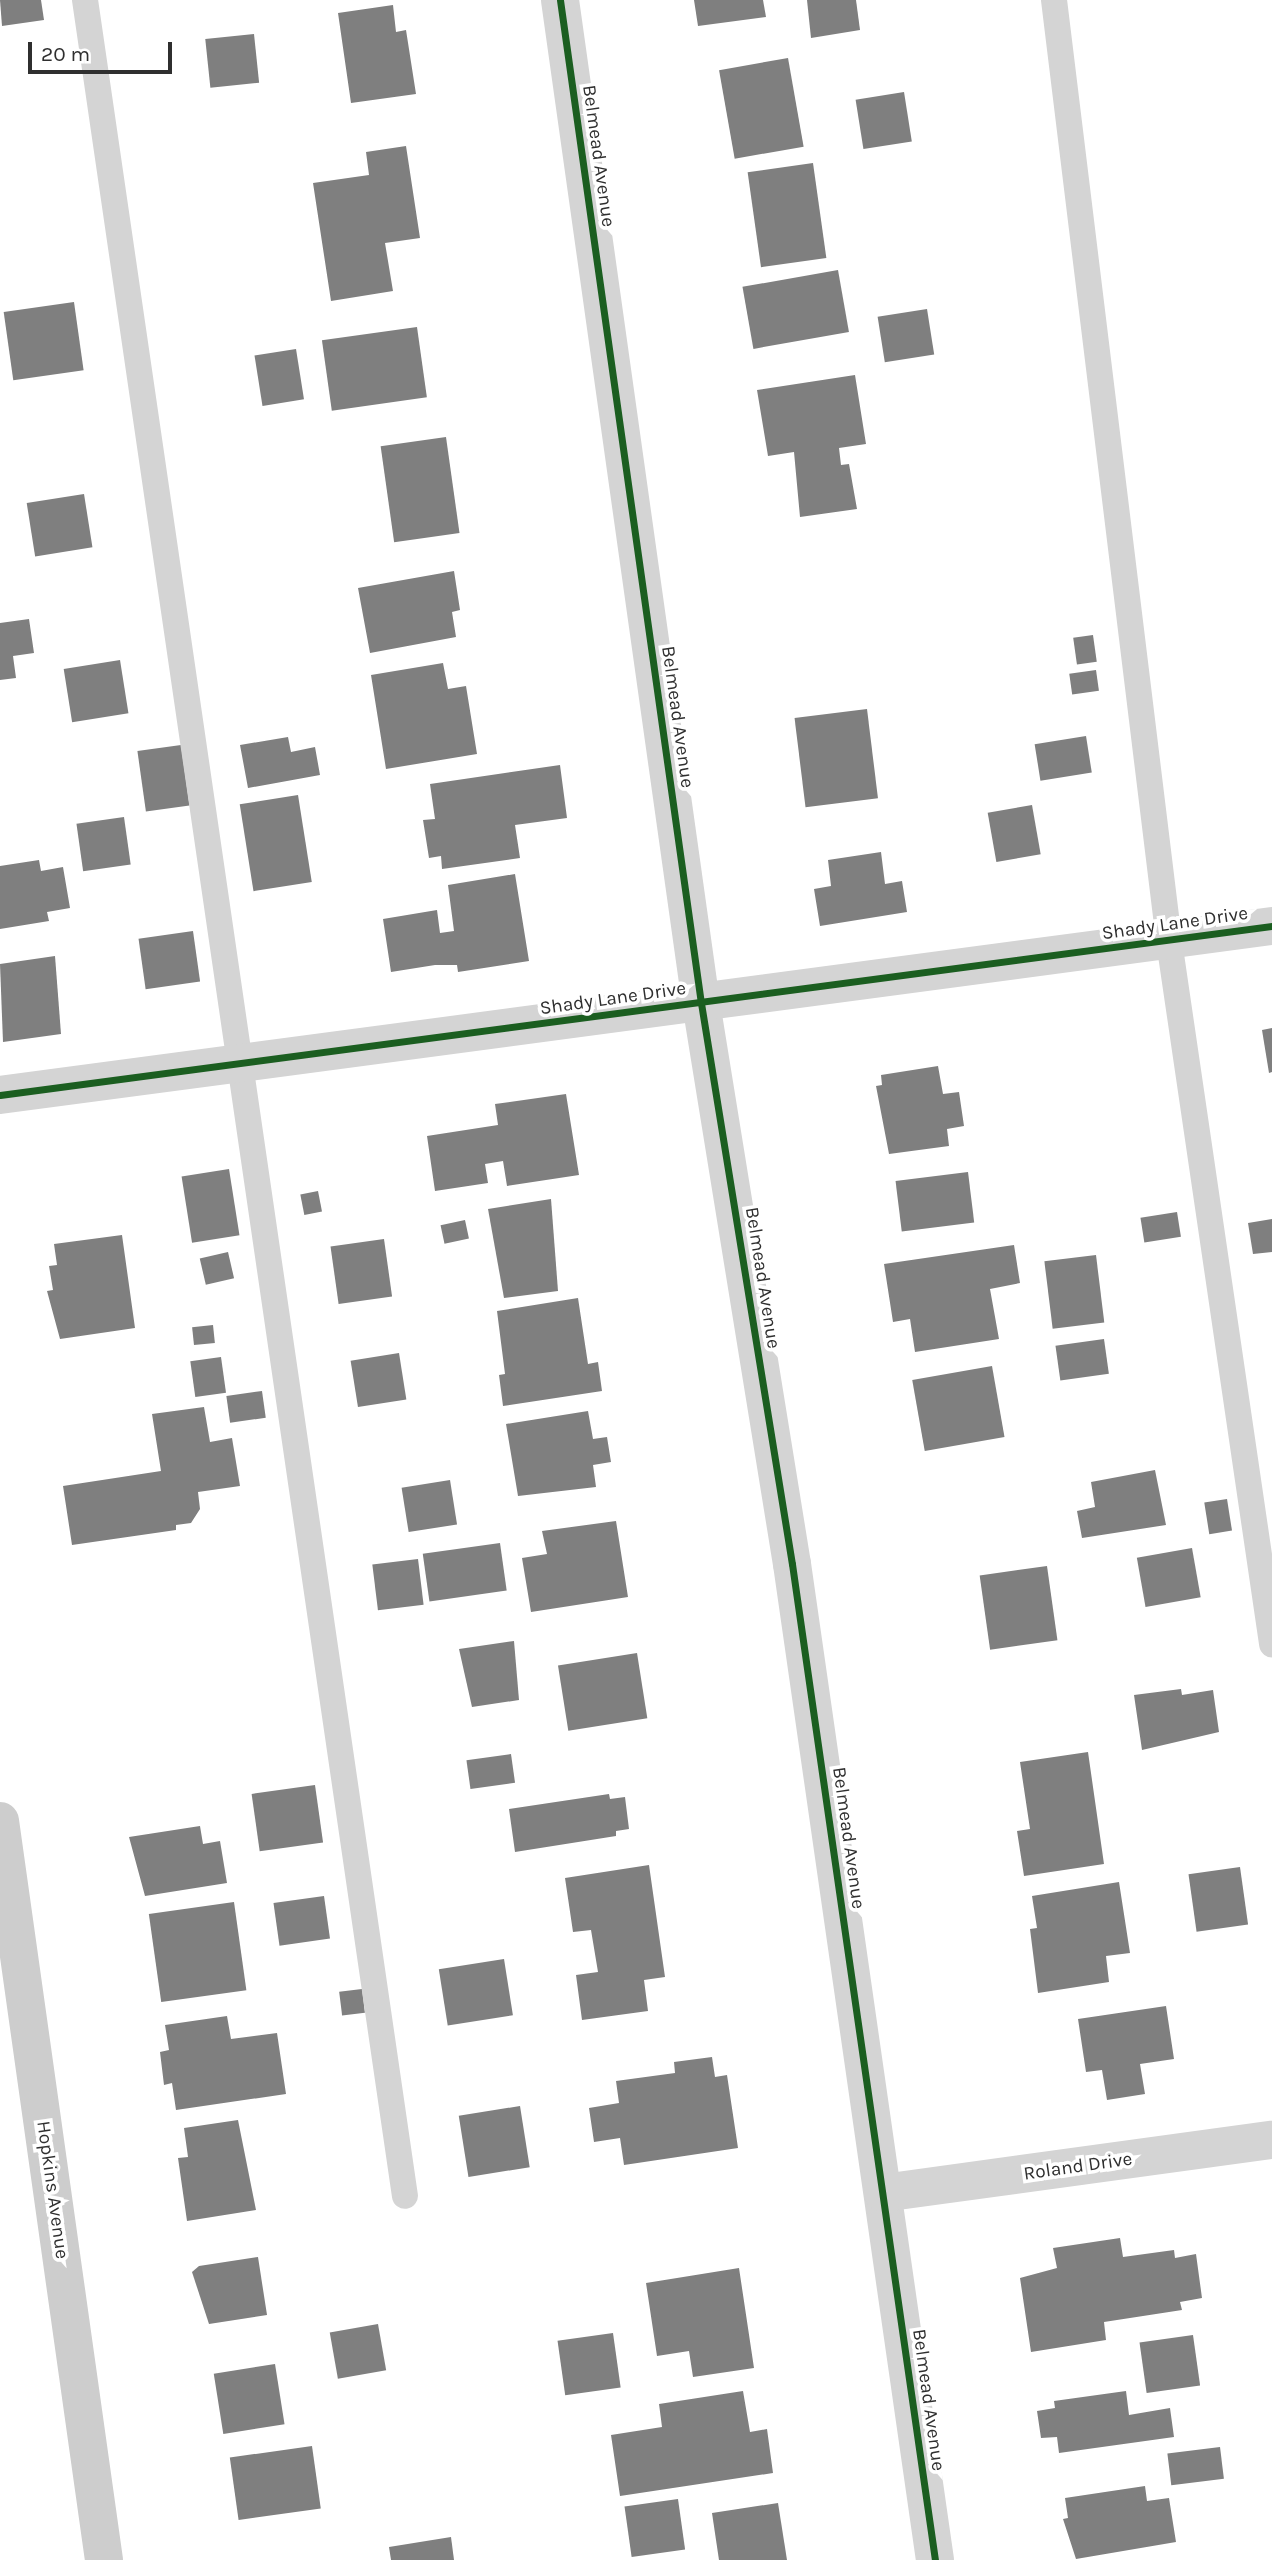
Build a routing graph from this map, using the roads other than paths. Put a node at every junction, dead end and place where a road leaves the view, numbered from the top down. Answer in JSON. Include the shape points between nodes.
{"nodes":[{"id":1,"x":85,"y":0,"type":"edge"},
{"id":2,"x":560,"y":0,"type":"edge"},
{"id":3,"x":1054,"y":0,"type":"edge"},
{"id":4,"x":1272,"y":926,"type":"edge"},
{"id":5,"x":1169,"y":941,"type":"junction"},
{"id":6,"x":701,"y":1003,"type":"junction"},
{"id":7,"x":240,"y":1062,"type":"junction"},
{"id":8,"x":0,"y":1095,"type":"edge"},
{"id":9,"x":1272,"y":1644,"type":"edge"},
{"id":10,"x":0,"y":1821,"type":"edge"},
{"id":11,"x":1272,"y":2140,"type":"edge"},
{"id":12,"x":883,"y":2193,"type":"junction"},
{"id":13,"x":405,"y":2196,"type":"dead end"},
{"id":14,"x":104,"y":2560,"type":"edge"},
{"id":15,"x":934,"y":2560,"type":"edge"}],
"edges":[{"from":1,"to":7,"type":"lane"},
{"from":2,"to":6,"type":"street","name":"Belmead Avenue"},
{"from":3,"to":5,"type":"lane"},
{"from":4,"to":5,"type":"street","name":"Shady Lane Drive"},
{"from":5,"to":6,"type":"street","name":"Shady Lane Drive"},
{"from":5,"to":9,"type":"lane"},
{"from":6,"to":7,"type":"street","name":"Shady Lane Drive"},
{"from":6,"to":12,"type":"street","name":"Belmead Avenue","via":[[792,1563]]},
{"from":7,"to":8,"type":"street","name":"Shady Lane Drive"},
{"from":7,"to":13,"type":"lane"},
{"from":10,"to":14,"type":"street","name":"Hopkins Avenue"},
{"from":11,"to":12,"type":"street","name":"Roland Drive"},
{"from":12,"to":15,"type":"street","name":"Belmead Avenue"}]}
